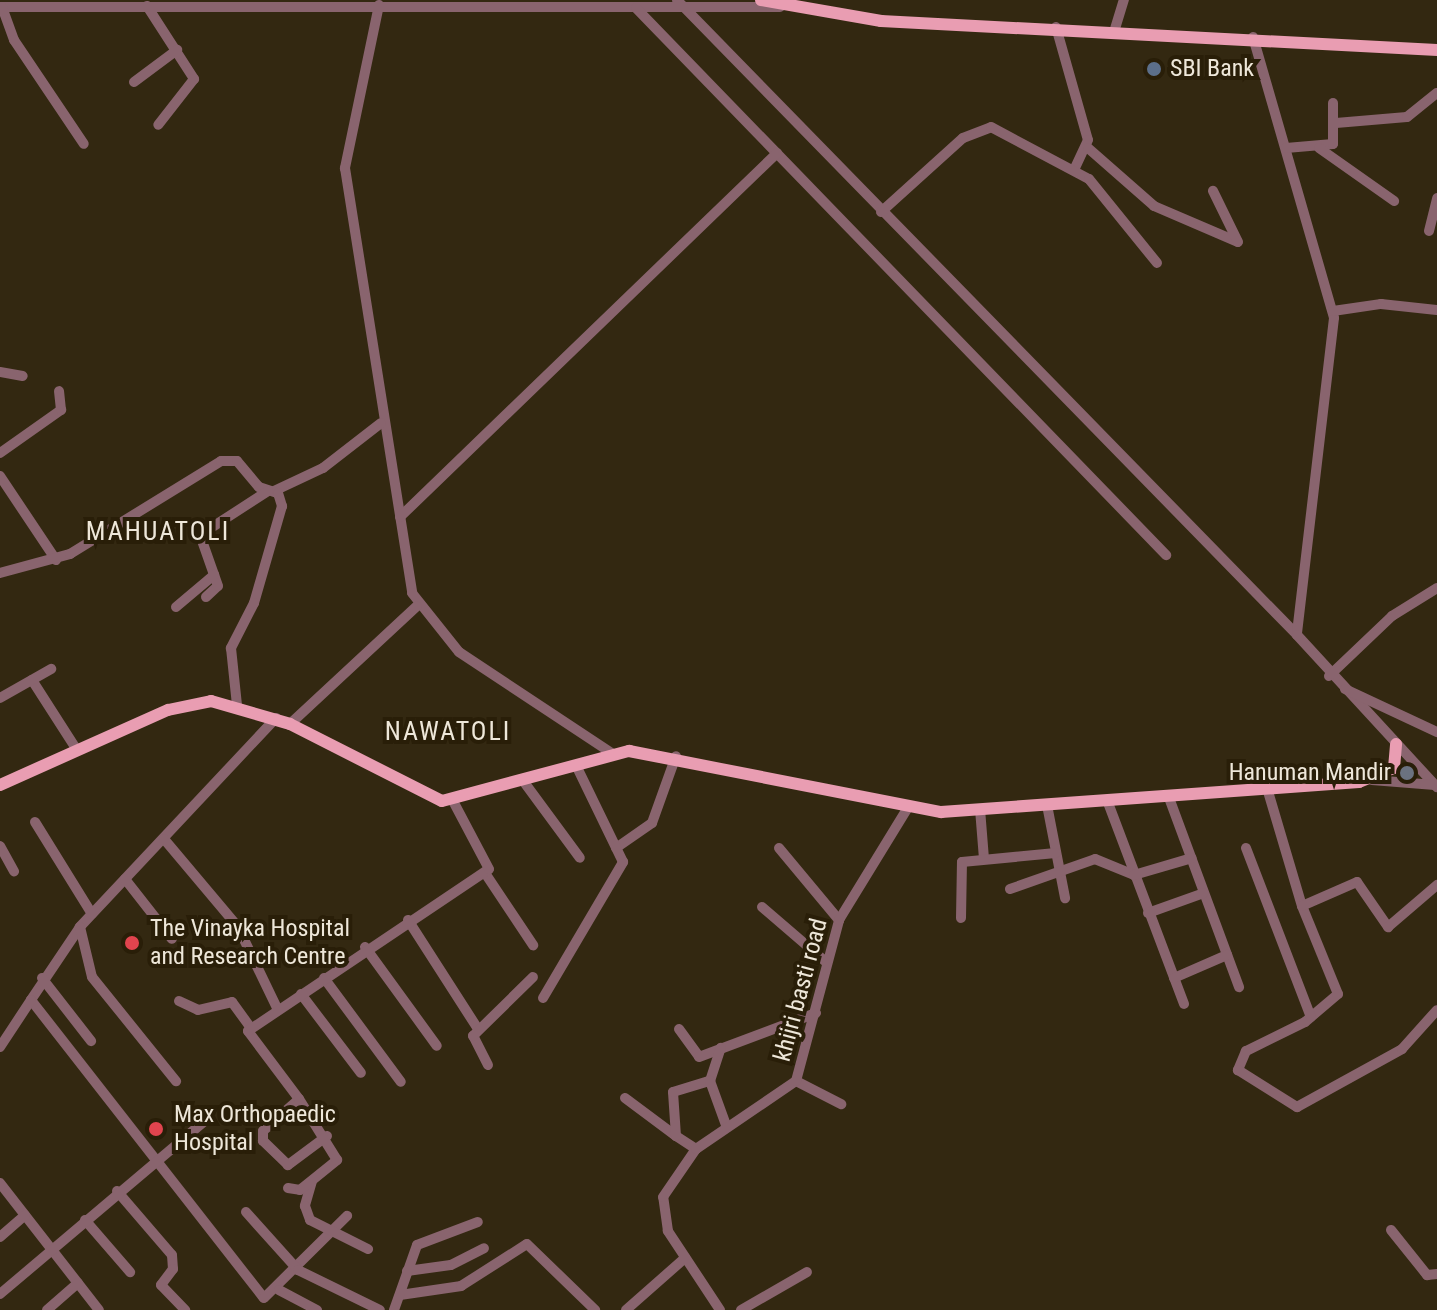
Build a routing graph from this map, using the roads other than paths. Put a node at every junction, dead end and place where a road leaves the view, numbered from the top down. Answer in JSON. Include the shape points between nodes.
{"nodes":[{"id":1,"x":761,"y":0,"type":"edge"},
{"id":2,"x":1124,"y":0,"type":"edge"},
{"id":3,"x":681,"y":4,"type":"edge"},
{"id":4,"x":379,"y":5,"type":"junction"},
{"id":5,"x":147,"y":6,"type":"junction"},
{"id":6,"x":1,"y":7,"type":"edge"},
{"id":7,"x":780,"y":7,"type":"junction"},
{"id":8,"x":636,"y":8,"type":"junction"},
{"id":9,"x":1056,"y":27,"type":"junction"},
{"id":10,"x":1114,"y":32,"type":"junction"},
{"id":11,"x":1253,"y":37,"type":"junction"},
{"id":12,"x":177,"y":50,"type":"junction"},
{"id":13,"x":1437,"y":50,"type":"edge"},
{"id":14,"x":134,"y":82,"type":"dead end"},
{"id":15,"x":1437,"y":93,"type":"edge"},
{"id":16,"x":1333,"y":103,"type":"dead end"},
{"id":17,"x":1336,"y":123,"type":"junction"},
{"id":18,"x":158,"y":125,"type":"dead end"},
{"id":19,"x":84,"y":144,"type":"dead end"},
{"id":20,"x":1088,"y":148,"type":"junction"},
{"id":21,"x":1286,"y":148,"type":"junction"},
{"id":22,"x":1319,"y":148,"type":"junction"},
{"id":23,"x":777,"y":153,"type":"junction"},
{"id":24,"x":1075,"y":168,"type":"junction"},
{"id":25,"x":1213,"y":191,"type":"dead end"},
{"id":26,"x":1437,"y":198,"type":"edge"},
{"id":27,"x":1394,"y":201,"type":"dead end"},
{"id":28,"x":1435,"y":210,"type":"edge"},
{"id":29,"x":881,"y":212,"type":"junction"},
{"id":30,"x":1429,"y":231,"type":"dead end"},
{"id":31,"x":1157,"y":263,"type":"dead end"},
{"id":32,"x":1437,"y":310,"type":"edge"},
{"id":33,"x":1333,"y":311,"type":"junction"},
{"id":34,"x":0,"y":372,"type":"edge"},
{"id":35,"x":23,"y":376,"type":"dead end"},
{"id":36,"x":59,"y":391,"type":"dead end"},
{"id":37,"x":381,"y":423,"type":"junction"},
{"id":38,"x":0,"y":453,"type":"edge"},
{"id":39,"x":0,"y":476,"type":"edge"},
{"id":40,"x":271,"y":491,"type":"junction"},
{"id":41,"x":400,"y":517,"type":"junction"},
{"id":42,"x":1166,"y":555,"type":"dead end"},
{"id":43,"x":56,"y":560,"type":"junction"},
{"id":44,"x":0,"y":573,"type":"edge"},
{"id":45,"x":214,"y":575,"type":"junction"},
{"id":46,"x":1437,"y":589,"type":"edge"},
{"id":47,"x":206,"y":597,"type":"dead end"},
{"id":48,"x":417,"y":606,"type":"junction"},
{"id":49,"x":176,"y":607,"type":"dead end"},
{"id":50,"x":1297,"y":635,"type":"junction"},
{"id":51,"x":51,"y":669,"type":"dead end"},
{"id":52,"x":1329,"y":676,"type":"junction"},
{"id":53,"x":32,"y":680,"type":"junction"},
{"id":54,"x":1337,"y":685,"type":"junction"},
{"id":55,"x":0,"y":698,"type":"edge"},
{"id":56,"x":237,"y":705,"type":"junction"},
{"id":57,"x":276,"y":718,"type":"junction"},
{"id":58,"x":290,"y":724,"type":"junction"},
{"id":59,"x":1437,"y":732,"type":"edge"},
{"id":60,"x":1396,"y":744,"type":"junction"},
{"id":61,"x":77,"y":750,"type":"junction"},
{"id":62,"x":613,"y":754,"type":"junction"},
{"id":63,"x":676,"y":756,"type":"junction"},
{"id":64,"x":576,"y":765,"type":"junction"},
{"id":65,"x":1372,"y":780,"type":"junction"},
{"id":66,"x":524,"y":782,"type":"junction"},
{"id":67,"x":0,"y":785,"type":"edge"},
{"id":68,"x":1436,"y":786,"type":"edge"},
{"id":69,"x":1267,"y":788,"type":"junction"},
{"id":70,"x":1168,"y":795,"type":"junction"},
{"id":71,"x":1107,"y":800,"type":"junction"},
{"id":72,"x":453,"y":801,"type":"junction"},
{"id":73,"x":1047,"y":805,"type":"junction"},
{"id":74,"x":907,"y":809,"type":"junction"},
{"id":75,"x":980,"y":809,"type":"junction"},
{"id":76,"x":35,"y":822,"type":"dead end"},
{"id":77,"x":164,"y":839,"type":"junction"},
{"id":78,"x":0,"y":846,"type":"edge"},
{"id":79,"x":616,"y":848,"type":"junction"},
{"id":80,"x":779,"y":848,"type":"dead end"},
{"id":81,"x":1246,"y":848,"type":"dead end"},
{"id":82,"x":1056,"y":853,"type":"junction"},
{"id":83,"x":580,"y":858,"type":"dead end"},
{"id":84,"x":1192,"y":858,"type":"junction"},
{"id":85,"x":984,"y":859,"type":"junction"},
{"id":86,"x":14,"y":871,"type":"dead end"},
{"id":87,"x":1060,"y":872,"type":"junction"},
{"id":88,"x":485,"y":873,"type":"junction"},
{"id":89,"x":1134,"y":875,"type":"junction"},
{"id":90,"x":125,"y":879,"type":"junction"},
{"id":91,"x":1437,"y":885,"type":"edge"},
{"id":92,"x":1010,"y":889,"type":"dead end"},
{"id":93,"x":1204,"y":893,"type":"junction"},
{"id":94,"x":1065,"y":898,"type":"dead end"},
{"id":95,"x":1302,"y":906,"type":"junction"},
{"id":96,"x":762,"y":907,"type":"dead end"},
{"id":97,"x":1148,"y":913,"type":"junction"},
{"id":98,"x":92,"y":914,"type":"junction"},
{"id":99,"x":961,"y":918,"type":"dead end"},
{"id":100,"x":408,"y":920,"type":"junction"},
{"id":101,"x":839,"y":920,"type":"junction"},
{"id":102,"x":80,"y":927,"type":"junction"},
{"id":103,"x":172,"y":939,"type":"dead end"},
{"id":104,"x":533,"y":945,"type":"dead end"},
{"id":105,"x":365,"y":947,"type":"junction"},
{"id":106,"x":1227,"y":955,"type":"junction"},
{"id":107,"x":826,"y":962,"type":"junction"},
{"id":108,"x":533,"y":977,"type":"dead end"},
{"id":109,"x":42,"y":978,"type":"junction"},
{"id":110,"x":324,"y":978,"type":"junction"},
{"id":111,"x":1174,"y":978,"type":"junction"},
{"id":112,"x":1239,"y":987,"type":"dead end"},
{"id":113,"x":301,"y":994,"type":"junction"},
{"id":114,"x":543,"y":998,"type":"dead end"},
{"id":115,"x":31,"y":1000,"type":"junction"},
{"id":116,"x":179,"y":1001,"type":"dead end"},
{"id":117,"x":1184,"y":1004,"type":"dead end"},
{"id":118,"x":278,"y":1010,"type":"junction"},
{"id":119,"x":1437,"y":1010,"type":"edge"},
{"id":120,"x":816,"y":1013,"type":"junction"},
{"id":121,"x":1311,"y":1017,"type":"junction"},
{"id":122,"x":250,"y":1027,"type":"junction"},
{"id":123,"x":478,"y":1029,"type":"junction"},
{"id":124,"x":679,"y":1029,"type":"dead end"},
{"id":125,"x":91,"y":1041,"type":"dead end"},
{"id":126,"x":437,"y":1046,"type":"dead end"},
{"id":127,"x":0,"y":1047,"type":"edge"},
{"id":128,"x":721,"y":1048,"type":"junction"},
{"id":129,"x":488,"y":1065,"type":"dead end"},
{"id":130,"x":361,"y":1073,"type":"dead end"},
{"id":131,"x":176,"y":1081,"type":"dead end"},
{"id":132,"x":710,"y":1081,"type":"junction"},
{"id":133,"x":796,"y":1081,"type":"junction"},
{"id":134,"x":401,"y":1082,"type":"dead end"},
{"id":135,"x":625,"y":1098,"type":"dead end"},
{"id":136,"x":299,"y":1099,"type":"junction"},
{"id":137,"x":841,"y":1104,"type":"dead end"},
{"id":138,"x":208,"y":1118,"type":"dead end"},
{"id":139,"x":726,"y":1125,"type":"junction"},
{"id":140,"x":327,"y":1136,"type":"junction"},
{"id":141,"x":676,"y":1136,"type":"junction"},
{"id":142,"x":696,"y":1149,"type":"junction"},
{"id":143,"x":157,"y":1162,"type":"junction"},
{"id":144,"x":312,"y":1181,"type":"junction"},
{"id":145,"x":0,"y":1183,"type":"edge"},
{"id":146,"x":288,"y":1188,"type":"dead end"},
{"id":147,"x":117,"y":1191,"type":"junction"},
{"id":148,"x":246,"y":1212,"type":"dead end"},
{"id":149,"x":25,"y":1215,"type":"junction"},
{"id":150,"x":347,"y":1216,"type":"dead end"},
{"id":151,"x":85,"y":1220,"type":"junction"},
{"id":152,"x":478,"y":1222,"type":"dead end"},
{"id":153,"x":1391,"y":1230,"type":"dead end"},
{"id":154,"x":330,"y":1236,"type":"junction"},
{"id":155,"x":0,"y":1237,"type":"edge"},
{"id":156,"x":484,"y":1248,"type":"dead end"},
{"id":157,"x":51,"y":1249,"type":"junction"},
{"id":158,"x":368,"y":1249,"type":"dead end"},
{"id":159,"x":685,"y":1258,"type":"junction"},
{"id":160,"x":298,"y":1270,"type":"junction"},
{"id":161,"x":407,"y":1271,"type":"junction"},
{"id":162,"x":130,"y":1272,"type":"dead end"},
{"id":163,"x":807,"y":1272,"type":"dead end"},
{"id":164,"x":1437,"y":1274,"type":"edge"},
{"id":165,"x":78,"y":1283,"type":"junction"},
{"id":166,"x":279,"y":1290,"type":"junction"},
{"id":167,"x":0,"y":1294,"type":"edge"},
{"id":168,"x":400,"y":1295,"type":"junction"},
{"id":169,"x":47,"y":1310,"type":"edge"},
{"id":170,"x":99,"y":1310,"type":"edge"},
{"id":171,"x":185,"y":1310,"type":"edge"},
{"id":172,"x":317,"y":1310,"type":"edge"},
{"id":173,"x":380,"y":1310,"type":"edge"},
{"id":174,"x":394,"y":1310,"type":"edge"},
{"id":175,"x":595,"y":1310,"type":"edge"},
{"id":176,"x":626,"y":1310,"type":"edge"},
{"id":177,"x":720,"y":1310,"type":"edge"},
{"id":178,"x":741,"y":1310,"type":"edge"}],
"edges":[{"from":1,"to":7,"type":"main road"},
{"from":2,"to":10,"type":"street"},
{"from":3,"to":7,"type":"street"},
{"from":3,"to":8,"type":"street"},
{"from":3,"to":29,"type":"street"},
{"from":4,"to":5,"type":"street"},
{"from":4,"to":8,"type":"street"},
{"from":4,"to":37,"type":"street","via":[[345,168]]},
{"from":5,"to":6,"type":"street"},
{"from":5,"to":12,"type":"street"},
{"from":6,"to":19,"type":"street","via":[[14,40]]},
{"from":7,"to":9,"type":"main road","via":[[881,21]]},
{"from":8,"to":23,"type":"street"},
{"from":9,"to":10,"type":"main road"},
{"from":9,"to":20,"type":"street"},
{"from":10,"to":11,"type":"main road"},
{"from":11,"to":13,"type":"main road"},
{"from":11,"to":21,"type":"street"},
{"from":12,"to":14,"type":"street"},
{"from":12,"to":18,"type":"street","via":[[194,79]]},
{"from":15,"to":17,"type":"street","via":[[1407,117]]},
{"from":16,"to":17,"type":"street"},
{"from":17,"to":22,"type":"street","via":[[1333,144]]},
{"from":20,"to":24,"type":"street"},
{"from":20,"to":25,"type":"street","via":[[1154,206],[1238,242]]},
{"from":21,"to":22,"type":"street"},
{"from":21,"to":33,"type":"street"},
{"from":22,"to":27,"type":"street"},
{"from":23,"to":41,"type":"street"},
{"from":23,"to":42,"type":"street"},
{"from":24,"to":29,"type":"street","via":[[1002,130],[981,128]]},
{"from":24,"to":31,"type":"street"},
{"from":26,"to":28,"type":"street"},
{"from":28,"to":30,"type":"street"},
{"from":29,"to":50,"type":"street"},
{"from":32,"to":33,"type":"street","via":[[1381,304]]},
{"from":33,"to":50,"type":"street","via":[[1332,374]]},
{"from":34,"to":35,"type":"street"},
{"from":36,"to":38,"type":"street","via":[[61,410]]},
{"from":37,"to":40,"type":"street","via":[[323,468]]},
{"from":37,"to":41,"type":"street"},
{"from":39,"to":43,"type":"street"},
{"from":40,"to":43,"type":"street","via":[[227,458]]},
{"from":40,"to":45,"type":"street","via":[[200,535]]},
{"from":40,"to":56,"type":"street","via":[[282,513],[254,603],[231,648]]},
{"from":41,"to":48,"type":"street"},
{"from":43,"to":44,"type":"street"},
{"from":45,"to":47,"type":"street","via":[[217,590]]},
{"from":45,"to":49,"type":"street"},
{"from":46,"to":52,"type":"street","via":[[1392,616]]},
{"from":48,"to":58,"type":"street"},
{"from":48,"to":62,"type":"street","via":[[459,652]]},
{"from":50,"to":52,"type":"street"},
{"from":51,"to":53,"type":"street"},
{"from":52,"to":54,"type":"street"},
{"from":53,"to":55,"type":"street"},
{"from":53,"to":61,"type":"street"},
{"from":54,"to":59,"type":"street"},
{"from":54,"to":60,"type":"street"},
{"from":56,"to":57,"type":"main road"},
{"from":56,"to":61,"type":"main road","via":[[211,701],[168,710]]},
{"from":57,"to":58,"type":"main road"},
{"from":57,"to":77,"type":"street"},
{"from":58,"to":72,"type":"main road","via":[[422,796]]},
{"from":60,"to":65,"type":"main road","via":[[1394,768]]},
{"from":60,"to":68,"type":"street"},
{"from":61,"to":67,"type":"main road"},
{"from":62,"to":63,"type":"main road"},
{"from":62,"to":64,"type":"main road"},
{"from":63,"to":74,"type":"main road"},
{"from":63,"to":79,"type":"street","via":[[652,823]]},
{"from":64,"to":66,"type":"main road"},
{"from":64,"to":79,"type":"street"},
{"from":65,"to":68,"type":"street"},
{"from":65,"to":69,"type":"main road"},
{"from":66,"to":72,"type":"main road"},
{"from":66,"to":83,"type":"street"},
{"from":69,"to":70,"type":"main road"},
{"from":69,"to":95,"type":"street"},
{"from":70,"to":71,"type":"main road"},
{"from":70,"to":84,"type":"street"},
{"from":71,"to":73,"type":"main road"},
{"from":71,"to":89,"type":"street"},
{"from":72,"to":88,"type":"street","via":[[489,860]]},
{"from":73,"to":75,"type":"main road"},
{"from":73,"to":82,"type":"street"},
{"from":74,"to":75,"type":"main road"},
{"from":74,"to":101,"type":"street","name":"khijri basti road"},
{"from":75,"to":85,"type":"street"},
{"from":76,"to":98,"type":"street"},
{"from":77,"to":90,"type":"street"},
{"from":77,"to":118,"type":"street","via":[[238,927]]},
{"from":78,"to":86,"type":"street"},
{"from":79,"to":114,"type":"street","via":[[622,868]]},
{"from":80,"to":101,"type":"street"},
{"from":81,"to":121,"type":"street"},
{"from":82,"to":85,"type":"street"},
{"from":82,"to":87,"type":"street"},
{"from":84,"to":89,"type":"street"},
{"from":84,"to":93,"type":"street"},
{"from":85,"to":99,"type":"street","via":[[959,865]]},
{"from":87,"to":89,"type":"street","via":[[1095,859]]},
{"from":87,"to":92,"type":"street"},
{"from":87,"to":94,"type":"street"},
{"from":88,"to":100,"type":"street"},
{"from":88,"to":104,"type":"street"},
{"from":89,"to":97,"type":"street"},
{"from":90,"to":98,"type":"street"},
{"from":90,"to":103,"type":"street"},
{"from":91,"to":95,"type":"street","via":[[1388,927],[1357,882]]},
{"from":93,"to":97,"type":"street"},
{"from":93,"to":106,"type":"street"},
{"from":95,"to":121,"type":"street","via":[[1338,994]]},
{"from":96,"to":107,"type":"street"},
{"from":97,"to":111,"type":"street"},
{"from":98,"to":102,"type":"street"},
{"from":100,"to":105,"type":"street"},
{"from":100,"to":123,"type":"street"},
{"from":101,"to":107,"type":"street","name":"khijri basti road"},
{"from":102,"to":109,"type":"street"},
{"from":102,"to":131,"type":"street","via":[[92,977]]},
{"from":105,"to":110,"type":"street"},
{"from":105,"to":126,"type":"street"},
{"from":106,"to":111,"type":"street"},
{"from":106,"to":112,"type":"street"},
{"from":107,"to":120,"type":"street","name":"khijri basti road"},
{"from":108,"to":123,"type":"street"},
{"from":109,"to":115,"type":"street"},
{"from":109,"to":125,"type":"street"},
{"from":110,"to":113,"type":"street"},
{"from":110,"to":134,"type":"street"},
{"from":111,"to":117,"type":"street"},
{"from":113,"to":118,"type":"street"},
{"from":113,"to":130,"type":"street"},
{"from":115,"to":127,"type":"street"},
{"from":115,"to":143,"type":"street"},
{"from":116,"to":122,"type":"street","via":[[198,1010],[232,1002]]},
{"from":118,"to":122,"type":"street"},
{"from":119,"to":121,"type":"street","via":[[1402,1049],[1295,1107],[1237,1065],[1246,1051]]},
{"from":120,"to":128,"type":"street"},
{"from":120,"to":133,"type":"street","name":"khijri basti road"},
{"from":122,"to":136,"type":"street","via":[[248,1035]]},
{"from":123,"to":129,"type":"street","via":[[473,1039]]},
{"from":124,"to":128,"type":"street","via":[[696,1057]]},
{"from":128,"to":132,"type":"street"},
{"from":132,"to":139,"type":"street"},
{"from":132,"to":141,"type":"street","via":[[670,1095]]},
{"from":133,"to":137,"type":"street"},
{"from":133,"to":139,"type":"street","name":"khijri basti road"},
{"from":135,"to":141,"type":"street"},
{"from":136,"to":140,"type":"street"},
{"from":136,"to":140,"type":"street","via":[[263,1131],[263,1141],[288,1165]]},
{"from":138,"to":143,"type":"street"},
{"from":139,"to":142,"type":"street","name":"khijri basti road"},
{"from":140,"to":144,"type":"street","via":[[337,1164]]},
{"from":141,"to":142,"type":"street"},
{"from":142,"to":159,"type":"street","name":"khijri basti road","via":[[661,1206]]},
{"from":143,"to":147,"type":"street"},
{"from":143,"to":166,"type":"street","via":[[259,1294],[268,1298]]},
{"from":144,"to":146,"type":"street","via":[[295,1192]]},
{"from":144,"to":154,"type":"street","via":[[305,1211]]},
{"from":145,"to":149,"type":"street"},
{"from":147,"to":151,"type":"street"},
{"from":147,"to":171,"type":"street","via":[[172,1255],[173,1269],[161,1285]]},
{"from":148,"to":160,"type":"street"},
{"from":149,"to":155,"type":"street"},
{"from":149,"to":157,"type":"street"},
{"from":150,"to":154,"type":"street"},
{"from":151,"to":157,"type":"street"},
{"from":151,"to":162,"type":"street"},
{"from":152,"to":161,"type":"street","via":[[421,1241]]},
{"from":153,"to":164,"type":"street","via":[[1427,1275]]},
{"from":154,"to":158,"type":"street"},
{"from":154,"to":160,"type":"street"},
{"from":156,"to":161,"type":"street","via":[[451,1265]]},
{"from":157,"to":165,"type":"street"},
{"from":157,"to":167,"type":"street"},
{"from":159,"to":176,"type":"street"},
{"from":159,"to":177,"type":"street","name":"khijri basti road"},
{"from":160,"to":166,"type":"street"},
{"from":160,"to":173,"type":"street"},
{"from":161,"to":168,"type":"street"},
{"from":163,"to":178,"type":"street"},
{"from":165,"to":169,"type":"street"},
{"from":165,"to":170,"type":"street"},
{"from":166,"to":172,"type":"street"},
{"from":168,"to":174,"type":"street"},
{"from":168,"to":175,"type":"street","via":[[461,1286],[527,1244]]}]}
